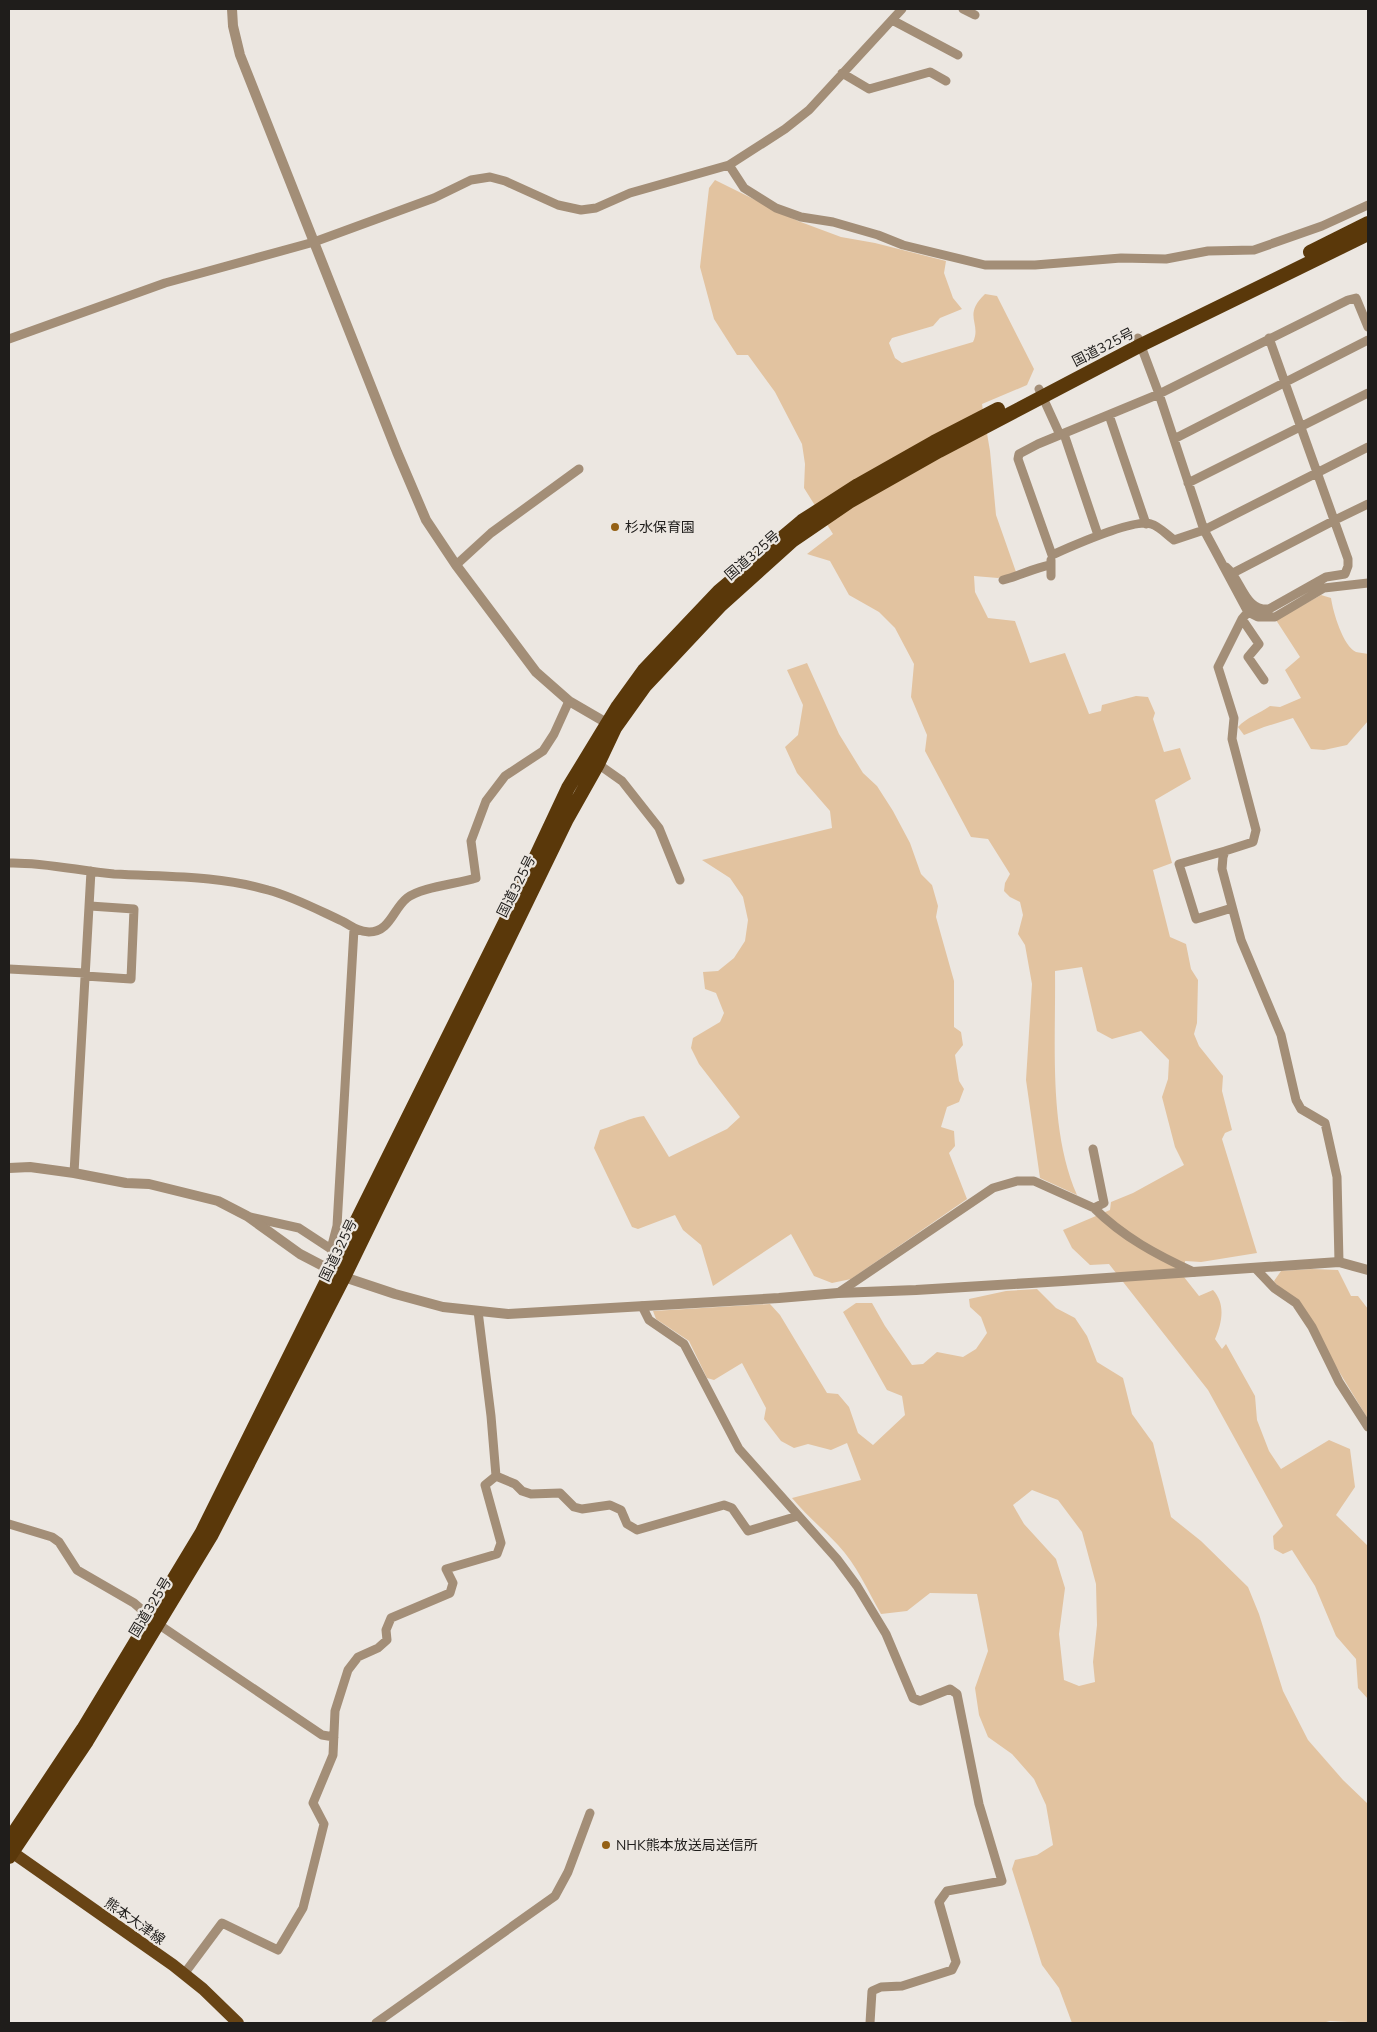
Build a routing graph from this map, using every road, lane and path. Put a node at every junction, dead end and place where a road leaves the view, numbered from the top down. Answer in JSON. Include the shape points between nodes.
{"nodes":[{"id":1,"x":232,"y":9,"type":"edge"},
{"id":2,"x":902,"y":9,"type":"edge"},
{"id":3,"x":963,"y":9,"type":"edge"},
{"id":4,"x":975,"y":15,"type":"dead end"},
{"id":5,"x":892,"y":20,"type":"junction"},
{"id":6,"x":958,"y":56,"type":"dead end"},
{"id":7,"x":842,"y":73,"type":"junction"},
{"id":8,"x":946,"y":81,"type":"dead end"},
{"id":9,"x":729,"y":165,"type":"junction"},
{"id":10,"x":1368,"y":205,"type":"edge"},
{"id":11,"x":1368,"y":223,"type":"edge"},
{"id":12,"x":1368,"y":234,"type":"edge"},
{"id":13,"x":314,"y":242,"type":"junction"},
{"id":14,"x":1368,"y":327,"type":"edge"},
{"id":15,"x":1269,"y":338,"type":"junction"},
{"id":16,"x":9,"y":339,"type":"edge"},
{"id":17,"x":1368,"y":340,"type":"edge"},
{"id":18,"x":1140,"y":342,"type":"junction"},
{"id":19,"x":1285,"y":382,"type":"junction"},
{"id":20,"x":1040,"y":393,"type":"junction"},
{"id":21,"x":1368,"y":393,"type":"edge"},
{"id":22,"x":1159,"y":394,"type":"junction"},
{"id":23,"x":1109,"y":415,"type":"junction"},
{"id":24,"x":1301,"y":427,"type":"junction"},
{"id":25,"x":1062,"y":435,"type":"junction"},
{"id":26,"x":1174,"y":439,"type":"junction"},
{"id":27,"x":1368,"y":447,"type":"edge"},
{"id":28,"x":579,"y":469,"type":"dead end"},
{"id":29,"x":1317,"y":472,"type":"junction"},
{"id":30,"x":1188,"y":483,"type":"junction"},
{"id":31,"x":1368,"y":504,"type":"edge"},
{"id":32,"x":1335,"y":520,"type":"junction"},
{"id":33,"x":1146,"y":524,"type":"junction"},
{"id":34,"x":1204,"y":530,"type":"junction"},
{"id":35,"x":1098,"y":535,"type":"junction"},
{"id":36,"x":1052,"y":554,"type":"junction"},
{"id":37,"x":1221,"y":564,"type":"junction"},
{"id":38,"x":456,"y":565,"type":"junction"},
{"id":39,"x":1050,"y":565,"type":"junction"},
{"id":40,"x":1233,"y":573,"type":"junction"},
{"id":41,"x":1051,"y":576,"type":"dead end"},
{"id":42,"x":1003,"y":580,"type":"dead end"},
{"id":43,"x":1368,"y":583,"type":"edge"},
{"id":44,"x":1245,"y":615,"type":"junction"},
{"id":45,"x":1264,"y":680,"type":"dead end"},
{"id":46,"x":569,"y":701,"type":"junction"},
{"id":47,"x":611,"y":726,"type":"junction"},
{"id":48,"x":598,"y":764,"type":"junction"},
{"id":49,"x":1225,"y":852,"type":"junction"},
{"id":50,"x":9,"y":863,"type":"edge"},
{"id":51,"x":92,"y":871,"type":"junction"},
{"id":52,"x":680,"y":880,"type":"dead end"},
{"id":53,"x":90,"y":906,"type":"junction"},
{"id":54,"x":1232,"y":908,"type":"junction"},
{"id":55,"x":354,"y":929,"type":"junction"},
{"id":56,"x":9,"y":969,"type":"edge"},
{"id":57,"x":85,"y":974,"type":"junction"},
{"id":58,"x":1093,"y":1149,"type":"dead end"},
{"id":59,"x":9,"y":1168,"type":"edge"},
{"id":60,"x":74,"y":1173,"type":"junction"},
{"id":61,"x":1094,"y":1208,"type":"junction"},
{"id":62,"x":248,"y":1216,"type":"junction"},
{"id":63,"x":331,"y":1249,"type":"junction"},
{"id":64,"x":1339,"y":1262,"type":"junction"},
{"id":65,"x":332,"y":1267,"type":"junction"},
{"id":66,"x":1255,"y":1268,"type":"junction"},
{"id":67,"x":1368,"y":1270,"type":"edge"},
{"id":68,"x":1194,"y":1272,"type":"junction"},
{"id":69,"x":344,"y":1277,"type":"junction"},
{"id":70,"x":838,"y":1292,"type":"junction"},
{"id":71,"x":642,"y":1306,"type":"junction"},
{"id":72,"x":478,"y":1311,"type":"junction"},
{"id":73,"x":1368,"y":1427,"type":"edge"},
{"id":74,"x":496,"y":1476,"type":"junction"},
{"id":75,"x":798,"y":1516,"type":"junction"},
{"id":76,"x":9,"y":1524,"type":"edge"},
{"id":77,"x":154,"y":1621,"type":"junction"},
{"id":78,"x":334,"y":1737,"type":"junction"},
{"id":79,"x":590,"y":1813,"type":"dead end"},
{"id":80,"x":10,"y":1850,"type":"edge"},
{"id":81,"x":184,"y":1974,"type":"junction"},
{"id":82,"x":238,"y":2023,"type":"edge"},
{"id":83,"x":376,"y":2023,"type":"edge"},
{"id":84,"x":870,"y":2023,"type":"edge"}],
"edges":[{"from":1,"to":13,"type":"street","via":[[240,55]]},
{"from":2,"to":5,"type":"street"},
{"from":3,"to":4,"type":"street"},
{"from":5,"to":6,"type":"street"},
{"from":5,"to":7,"type":"street"},
{"from":7,"to":8,"type":"street","via":[[870,89],[930,72]]},
{"from":7,"to":9,"type":"street","via":[[808,110],[785,129]]},
{"from":9,"to":10,"type":"street","via":[[744,188],[776,208],[985,265],[1166,259],[1208,251],[1254,250],[1322,226]]},
{"from":9,"to":13,"type":"street","via":[[581,210],[558,205],[505,180],[490,177],[471,180],[434,198]]},
{"from":11,"to":18,"type":"highway","name":"国道325号"},
{"from":12,"to":18,"type":"highway","name":"国道325号"},
{"from":13,"to":16,"type":"street","via":[[164,283]]},
{"from":13,"to":38,"type":"street","via":[[415,496],[440,544]]},
{"from":14,"to":15,"type":"street","via":[[1356,298]]},
{"from":15,"to":19,"type":"street"},
{"from":15,"to":22,"type":"street"},
{"from":17,"to":19,"type":"street"},
{"from":18,"to":20,"type":"highway","name":"国道325号"},
{"from":18,"to":22,"type":"street"},
{"from":19,"to":24,"type":"street"},
{"from":19,"to":26,"type":"street"},
{"from":20,"to":25,"type":"street"},
{"from":20,"to":47,"type":"highway","name":"国道325号","via":[[928,445],[802,521],[719,591],[644,670]]},
{"from":21,"to":24,"type":"street"},
{"from":22,"to":23,"type":"street"},
{"from":22,"to":26,"type":"street"},
{"from":23,"to":25,"type":"street"},
{"from":23,"to":33,"type":"street"},
{"from":24,"to":29,"type":"street"},
{"from":24,"to":30,"type":"street"},
{"from":25,"to":35,"type":"street"},
{"from":25,"to":36,"type":"street","via":[[1019,454],[1018,459]]},
{"from":26,"to":30,"type":"street"},
{"from":27,"to":29,"type":"street"},
{"from":28,"to":38,"type":"street","via":[[491,533]]},
{"from":29,"to":32,"type":"street"},
{"from":29,"to":34,"type":"street"},
{"from":30,"to":34,"type":"street"},
{"from":31,"to":32,"type":"street"},
{"from":32,"to":40,"type":"street"},
{"from":32,"to":40,"type":"street","via":[[1348,559],[1345,574],[1326,577],[1269,609],[1260,610],[1251,605]]},
{"from":33,"to":34,"type":"street","via":[[1174,540]]},
{"from":33,"to":35,"type":"street"},
{"from":34,"to":37,"type":"street"},
{"from":35,"to":36,"type":"street"},
{"from":36,"to":39,"type":"street"},
{"from":37,"to":40,"type":"street"},
{"from":37,"to":44,"type":"street"},
{"from":38,"to":46,"type":"street","via":[[525,660]]},
{"from":39,"to":41,"type":"street"},
{"from":39,"to":42,"type":"street"},
{"from":43,"to":44,"type":"street","via":[[1324,588],[1275,617]]},
{"from":44,"to":45,"type":"street","via":[[1259,644],[1248,657]]},
{"from":44,"to":49,"type":"street","via":[[1218,667],[1234,718],[1232,739],[1256,837],[1253,842]]},
{"from":46,"to":47,"type":"street"},
{"from":46,"to":55,"type":"street","via":[[542,752],[505,776],[486,801],[471,841],[476,878],[419,891],[406,899],[386,926],[377,931]]},
{"from":47,"to":48,"type":"highway","name":"国道325号"},
{"from":47,"to":65,"type":"highway","name":"国道325号","via":[[568,788],[505,922]]},
{"from":48,"to":52,"type":"street","via":[[622,781],[659,828]]},
{"from":48,"to":69,"type":"highway","name":"国道325号","via":[[567,819]]},
{"from":49,"to":54,"type":"street","via":[[1222,870]]},
{"from":49,"to":54,"type":"street","via":[[1179,864],[1196,918]]},
{"from":50,"to":51,"type":"street"},
{"from":51,"to":53,"type":"street"},
{"from":51,"to":55,"type":"street","via":[[215,878],[242,883],[271,890]]},
{"from":53,"to":57,"type":"street"},
{"from":53,"to":57,"type":"street","via":[[134,909],[131,978]]},
{"from":54,"to":64,"type":"street","via":[[1241,940],[1281,1035],[1296,1100],[1301,1109],[1325,1123],[1337,1177]]},
{"from":55,"to":63,"type":"street","via":[[337,1226]]},
{"from":56,"to":57,"type":"street"},
{"from":57,"to":60,"type":"street"},
{"from":58,"to":61,"type":"street","via":[[1104,1202]]},
{"from":59,"to":60,"type":"street","via":[[30,1166]]},
{"from":60,"to":62,"type":"street","via":[[196,1195],[218,1201]]},
{"from":61,"to":68,"type":"street","via":[[1134,1241]]},
{"from":61,"to":70,"type":"street","via":[[1034,1181],[1017,1181],[993,1188]]},
{"from":62,"to":63,"type":"street","via":[[298,1228]]},
{"from":62,"to":65,"type":"street","via":[[300,1254]]},
{"from":63,"to":65,"type":"street"},
{"from":64,"to":66,"type":"street"},
{"from":64,"to":67,"type":"street"},
{"from":65,"to":69,"type":"street"},
{"from":65,"to":77,"type":"highway","name":"国道325号","via":[[202,1532]]},
{"from":66,"to":68,"type":"street"},
{"from":66,"to":73,"type":"street","via":[[1296,1304],[1312,1327],[1338,1382]]},
{"from":68,"to":70,"type":"street","via":[[936,1289]]},
{"from":69,"to":72,"type":"street","via":[[443,1307]]},
{"from":69,"to":77,"type":"highway","name":"国道325号","via":[[211,1536]]},
{"from":70,"to":71,"type":"street"},
{"from":71,"to":72,"type":"street","via":[[508,1314]]},
{"from":71,"to":75,"type":"street","via":[[649,1320],[684,1344],[739,1449]]},
{"from":72,"to":74,"type":"street"},
{"from":74,"to":75,"type":"street","via":[[531,1494],[560,1493],[574,1507],[610,1505],[621,1510],[627,1524],[637,1530],[724,1505],[732,1508],[748,1531]]},
{"from":74,"to":78,"type":"street","via":[[486,1485],[501,1543],[497,1554],[446,1569],[453,1583],[450,1593],[391,1618],[386,1630],[387,1640],[358,1657],[348,1670],[335,1710]]},
{"from":75,"to":84,"type":"street","via":[[858,1586],[886,1634],[913,1698],[920,1701],[950,1689],[957,1694],[979,1804],[1002,1881],[947,1891],[939,1902],[956,1962],[952,1970],[902,1986],[872,1991]]},
{"from":76,"to":77,"type":"street","via":[[52,1537],[77,1570],[134,1603]]},
{"from":77,"to":78,"type":"street","via":[[322,1735]]},
{"from":77,"to":80,"type":"highway","name":"国道325号","via":[[83,1729]]},
{"from":78,"to":81,"type":"street","via":[[333,1754],[313,1803],[324,1824],[303,1908],[278,1950],[222,1923]]},
{"from":79,"to":83,"type":"street","via":[[568,1872],[555,1896]]},
{"from":80,"to":81,"type":"main road","name":"熊本大津線"},
{"from":81,"to":82,"type":"main road","name":"熊本大津線"}]}
